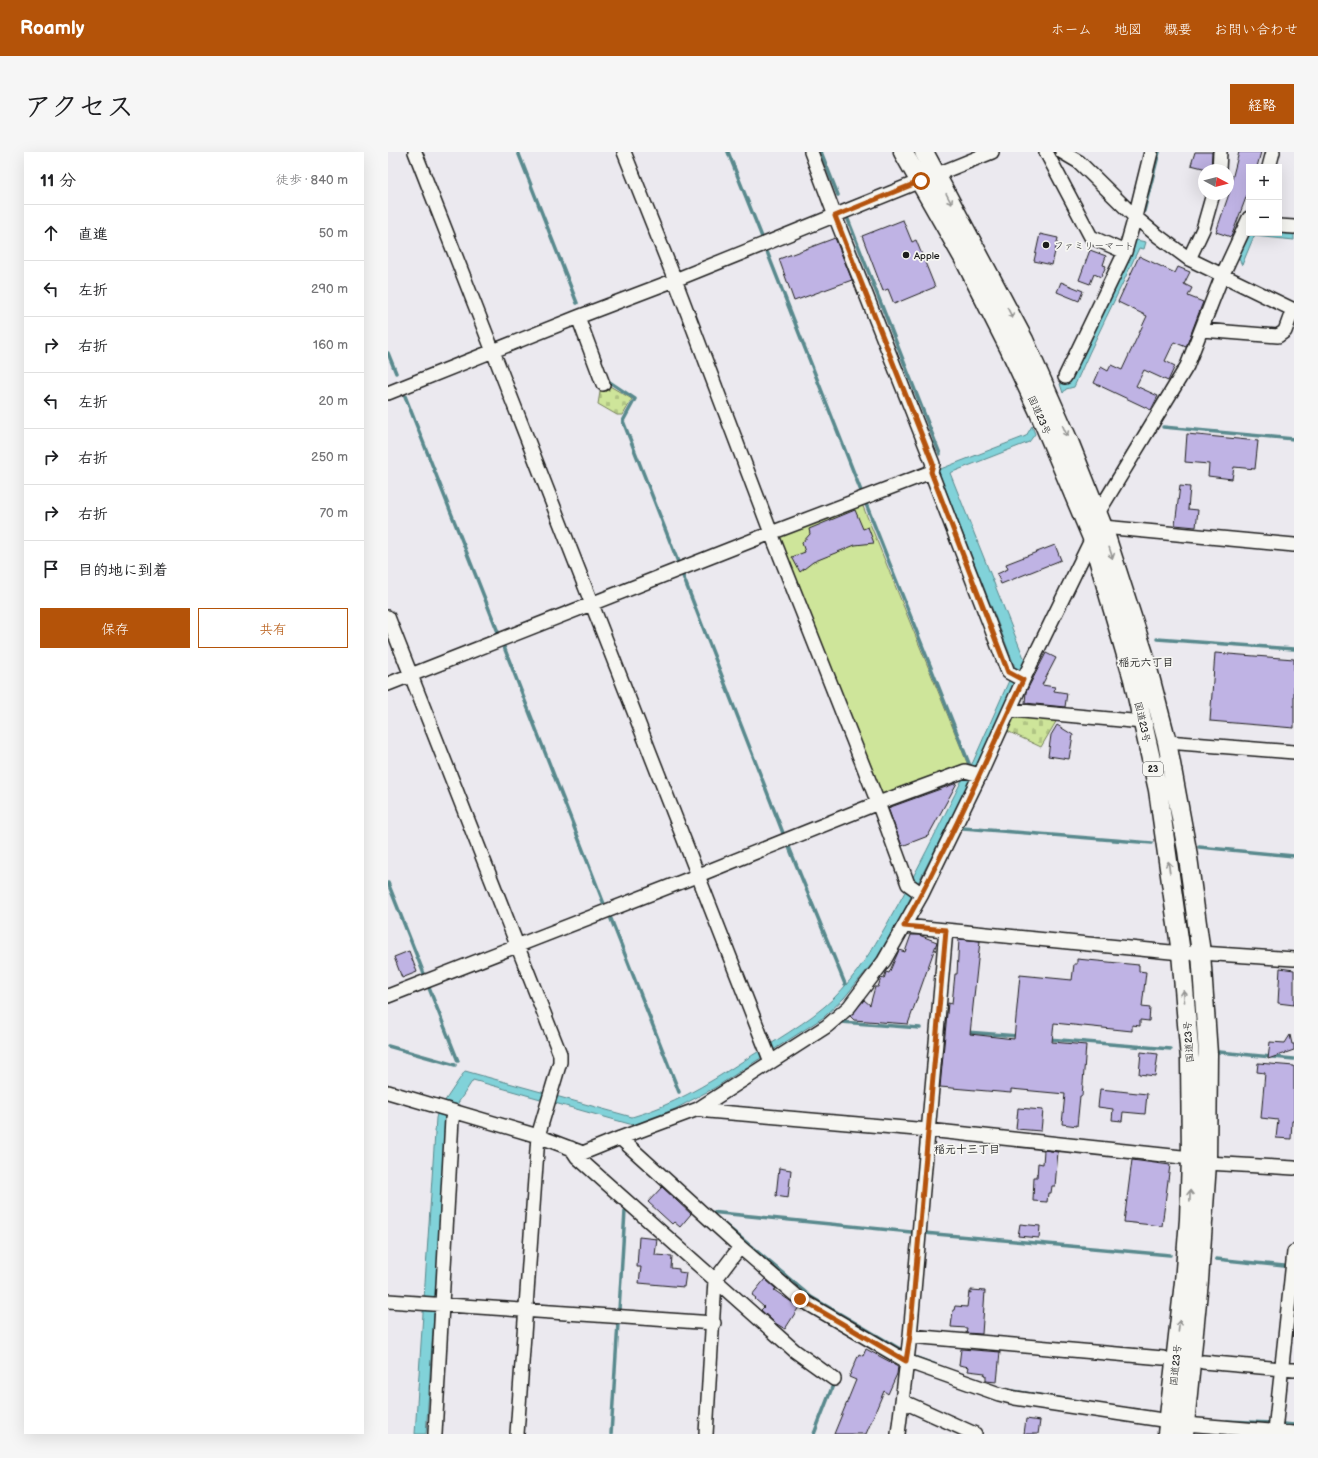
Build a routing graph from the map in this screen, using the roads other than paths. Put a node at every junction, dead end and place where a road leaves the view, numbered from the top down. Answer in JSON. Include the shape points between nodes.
{"nodes":[{"id":1,"x":415,"y":152,"type":"edge"},
{"id":2,"x":624,"y":152,"type":"edge"},
{"id":3,"x":811,"y":152,"type":"edge"},
{"id":4,"x":903,"y":152,"type":"edge"},
{"id":5,"x":924,"y":152,"type":"edge"},
{"id":6,"x":992,"y":152,"type":"edge"},
{"id":7,"x":1046,"y":152,"type":"edge"},
{"id":8,"x":1062,"y":152,"type":"edge"},
{"id":9,"x":1151,"y":152,"type":"edge"},
{"id":10,"x":1220,"y":152,"type":"edge"},
{"id":11,"x":1273,"y":152,"type":"edge"},
{"id":12,"x":1219,"y":164,"type":"edge"},
{"id":13,"x":1270,"y":164,"type":"edge"},
{"id":14,"x":928,"y":178,"type":"junction"},
{"id":15,"x":1211,"y":200,"type":"edge"},
{"id":16,"x":835,"y":216,"type":"junction"},
{"id":17,"x":1135,"y":217,"type":"junction"},
{"id":18,"x":1246,"y":226,"type":"edge"},
{"id":19,"x":1282,"y":226,"type":"edge"},
{"id":20,"x":1294,"y":227,"type":"edge"},
{"id":21,"x":1125,"y":252,"type":"junction"},
{"id":22,"x":1189,"y":259,"type":"junction"},
{"id":23,"x":1222,"y":276,"type":"junction"},
{"id":24,"x":675,"y":280,"type":"junction"},
{"id":25,"x":1293,"y":310,"type":"edge"},
{"id":26,"x":578,"y":317,"type":"junction"},
{"id":27,"x":1202,"y":330,"type":"junction"},
{"id":28,"x":494,"y":351,"type":"junction"},
{"id":29,"x":1065,"y":377,"type":"dead end"},
{"id":30,"x":603,"y":384,"type":"dead end"},
{"id":31,"x":388,"y":393,"type":"edge"},
{"id":32,"x":931,"y":472,"type":"junction"},
{"id":33,"x":1098,"y":526,"type":"junction"},
{"id":34,"x":771,"y":533,"type":"junction"},
{"id":35,"x":1294,"y":544,"type":"edge"},
{"id":36,"x":592,"y":603,"type":"junction"},
{"id":37,"x":388,"y":617,"type":"edge"},
{"id":38,"x":410,"y":674,"type":"junction"},
{"id":39,"x":1023,"y":680,"type":"junction"},
{"id":40,"x":388,"y":684,"type":"edge"},
{"id":41,"x":1010,"y":710,"type":"junction"},
{"id":42,"x":1143,"y":722,"type":"junction"},
{"id":43,"x":1167,"y":742,"type":"junction"},
{"id":44,"x":1294,"y":752,"type":"edge"},
{"id":45,"x":980,"y":775,"type":"junction"},
{"id":46,"x":878,"y":803,"type":"junction"},
{"id":47,"x":699,"y":875,"type":"junction"},
{"id":48,"x":922,"y":894,"type":"junction"},
{"id":49,"x":904,"y":926,"type":"junction"},
{"id":50,"x":946,"y":930,"type":"junction"},
{"id":51,"x":518,"y":946,"type":"junction"},
{"id":52,"x":1201,"y":952,"type":"junction"},
{"id":53,"x":1181,"y":953,"type":"junction"},
{"id":54,"x":1294,"y":959,"type":"edge"},
{"id":55,"x":388,"y":996,"type":"edge"},
{"id":56,"x":771,"y":1062,"type":"junction"},
{"id":57,"x":388,"y":1092,"type":"edge"},
{"id":58,"x":698,"y":1109,"type":"junction"},
{"id":59,"x":456,"y":1112,"type":"junction"},
{"id":60,"x":928,"y":1130,"type":"junction"},
{"id":61,"x":538,"y":1136,"type":"junction"},
{"id":62,"x":620,"y":1138,"type":"junction"},
{"id":63,"x":571,"y":1148,"type":"junction"},
{"id":64,"x":1199,"y":1161,"type":"junction"},
{"id":65,"x":1294,"y":1168,"type":"edge"},
{"id":66,"x":740,"y":1248,"type":"junction"},
{"id":67,"x":1294,"y":1252,"type":"edge"},
{"id":68,"x":715,"y":1280,"type":"junction"},
{"id":69,"x":388,"y":1301,"type":"edge"},
{"id":70,"x":442,"y":1304,"type":"junction"},
{"id":71,"x":525,"y":1311,"type":"junction"},
{"id":72,"x":714,"y":1323,"type":"junction"},
{"id":73,"x":910,"y":1336,"type":"junction"},
{"id":74,"x":1162,"y":1358,"type":"dead end"},
{"id":75,"x":906,"y":1361,"type":"junction"},
{"id":76,"x":1203,"y":1362,"type":"dead end"},
{"id":77,"x":1288,"y":1369,"type":"edge"},
{"id":78,"x":834,"y":1379,"type":"dead end"},
{"id":79,"x":902,"y":1400,"type":"junction"},
{"id":80,"x":1176,"y":1428,"type":"edge"},
{"id":81,"x":1275,"y":1431,"type":"junction"},
{"id":82,"x":1253,"y":1432,"type":"edge"},
{"id":83,"x":1294,"y":1433,"type":"edge"},
{"id":84,"x":435,"y":1434,"type":"edge"},
{"id":85,"x":517,"y":1434,"type":"edge"},
{"id":86,"x":706,"y":1434,"type":"edge"},
{"id":87,"x":898,"y":1434,"type":"edge"},
{"id":88,"x":975,"y":1434,"type":"edge"}],
"edges":[{"from":1,"to":28,"type":"street"},
{"from":2,"to":24,"type":"street"},
{"from":3,"to":16,"type":"street"},
{"from":4,"to":14,"type":"highway","name":"国道23号","number":"23"},
{"from":5,"to":14,"type":"highway","name":"国道23号","number":"23"},
{"from":6,"to":14,"type":"street"},
{"from":7,"to":21,"type":"street","via":[[1091,237]]},
{"from":8,"to":17,"type":"street","via":[[1079,162]]},
{"from":9,"to":17,"type":"street"},
{"from":10,"to":12,"type":"street"},
{"from":11,"to":13,"type":"street"},
{"from":14,"to":16,"type":"street"},
{"from":14,"to":33,"type":"highway","name":"国道23号","number":"23","via":[[965,261]]},
{"from":14,"to":33,"type":"highway","name":"国道23号","number":"23","one_way":true,"via":[[1024,340],[1070,444]]},
{"from":15,"to":22,"type":"street","via":[[1203,229]]},
{"from":16,"to":24,"type":"street"},
{"from":16,"to":32,"type":"street","via":[[933,464]]},
{"from":17,"to":21,"type":"street"},
{"from":17,"to":22,"type":"street"},
{"from":18,"to":23,"type":"street"},
{"from":19,"to":20,"type":"street"},
{"from":21,"to":29,"type":"street"},
{"from":22,"to":23,"type":"street"},
{"from":23,"to":25,"type":"street"},
{"from":23,"to":27,"type":"street"},
{"from":24,"to":26,"type":"street"},
{"from":24,"to":34,"type":"street"},
{"from":25,"to":27,"type":"street","via":[[1285,331],[1278,336]]},
{"from":26,"to":28,"type":"street"},
{"from":26,"to":30,"type":"street"},
{"from":27,"to":33,"type":"street","via":[[1187,366]]},
{"from":28,"to":31,"type":"street"},
{"from":28,"to":36,"type":"street"},
{"from":32,"to":34,"type":"street"},
{"from":32,"to":39,"type":"street","via":[[1008,672]]},
{"from":33,"to":35,"type":"street"},
{"from":33,"to":39,"type":"street"},
{"from":33,"to":42,"type":"highway","name":"国道23号","number":"23"},
{"from":33,"to":43,"type":"highway","name":"国道23号","number":"23","one_way":true,"via":[[1144,654]]},
{"from":34,"to":36,"type":"street"},
{"from":34,"to":46,"type":"street"},
{"from":36,"to":38,"type":"street"},
{"from":36,"to":47,"type":"street"},
{"from":37,"to":38,"type":"street"},
{"from":38,"to":40,"type":"street"},
{"from":38,"to":51,"type":"street"},
{"from":39,"to":41,"type":"street"},
{"from":41,"to":42,"type":"street"},
{"from":41,"to":45,"type":"street"},
{"from":53,"to":42,"type":"highway","name":"国道23号","number":"23","one_way":true,"via":[[1158,790]]},
{"from":43,"to":44,"type":"street"},
{"from":43,"to":52,"type":"highway","name":"国道23号","number":"23","via":[[1187,850]]},
{"from":45,"to":46,"type":"street","via":[[965,771]]},
{"from":45,"to":48,"type":"street"},
{"from":46,"to":47,"type":"street"},
{"from":46,"to":48,"type":"street","via":[[908,884]]},
{"from":47,"to":51,"type":"street"},
{"from":47,"to":56,"type":"street"},
{"from":48,"to":49,"type":"street"},
{"from":49,"to":50,"type":"street"},
{"from":49,"to":56,"type":"street","via":[[884,961],[849,1007],[827,1026]]},
{"from":50,"to":53,"type":"street"},
{"from":50,"to":60,"type":"street"},
{"from":51,"to":55,"type":"street"},
{"from":51,"to":61,"type":"street","via":[[560,1054],[560,1062]]},
{"from":52,"to":53,"type":"street"},
{"from":52,"to":54,"type":"street"},
{"from":52,"to":64,"type":"highway","name":"国道23号","number":"23","via":[[1208,1054]]},
{"from":64,"to":53,"type":"highway","name":"国道23号","number":"23","one_way":true},
{"from":56,"to":58,"type":"street"},
{"from":57,"to":59,"type":"street"},
{"from":58,"to":60,"type":"street"},
{"from":58,"to":62,"type":"street"},
{"from":59,"to":61,"type":"street"},
{"from":59,"to":70,"type":"street","via":[[452,1119]]},
{"from":60,"to":64,"type":"street"},
{"from":60,"to":73,"type":"street"},
{"from":61,"to":63,"type":"street"},
{"from":61,"to":71,"type":"street"},
{"from":62,"to":63,"type":"street","via":[[583,1153]]},
{"from":62,"to":66,"type":"street"},
{"from":63,"to":68,"type":"street","via":[[577,1157]]},
{"from":64,"to":65,"type":"street"},
{"from":64,"to":80,"type":"highway","name":"国道23号","number":"23","via":[[1199,1281]]},
{"from":66,"to":68,"type":"street"},
{"from":66,"to":75,"type":"street","via":[[800,1299]]},
{"from":67,"to":77,"type":"street"},
{"from":68,"to":72,"type":"street"},
{"from":68,"to":78,"type":"street","via":[[795,1351]]},
{"from":69,"to":70,"type":"street"},
{"from":70,"to":71,"type":"street"},
{"from":70,"to":84,"type":"street"},
{"from":71,"to":72,"type":"street"},
{"from":71,"to":85,"type":"street"},
{"from":72,"to":86,"type":"street"},
{"from":73,"to":74,"type":"street"},
{"from":73,"to":75,"type":"street"},
{"from":75,"to":79,"type":"street"},
{"from":75,"to":80,"type":"street","via":[[1015,1398]]},
{"from":76,"to":77,"type":"street"},
{"from":77,"to":81,"type":"street"},
{"from":79,"to":87,"type":"street"},
{"from":79,"to":88,"type":"street"},
{"from":80,"to":82,"type":"street"},
{"from":81,"to":82,"type":"street"},
{"from":81,"to":83,"type":"street"}]}
